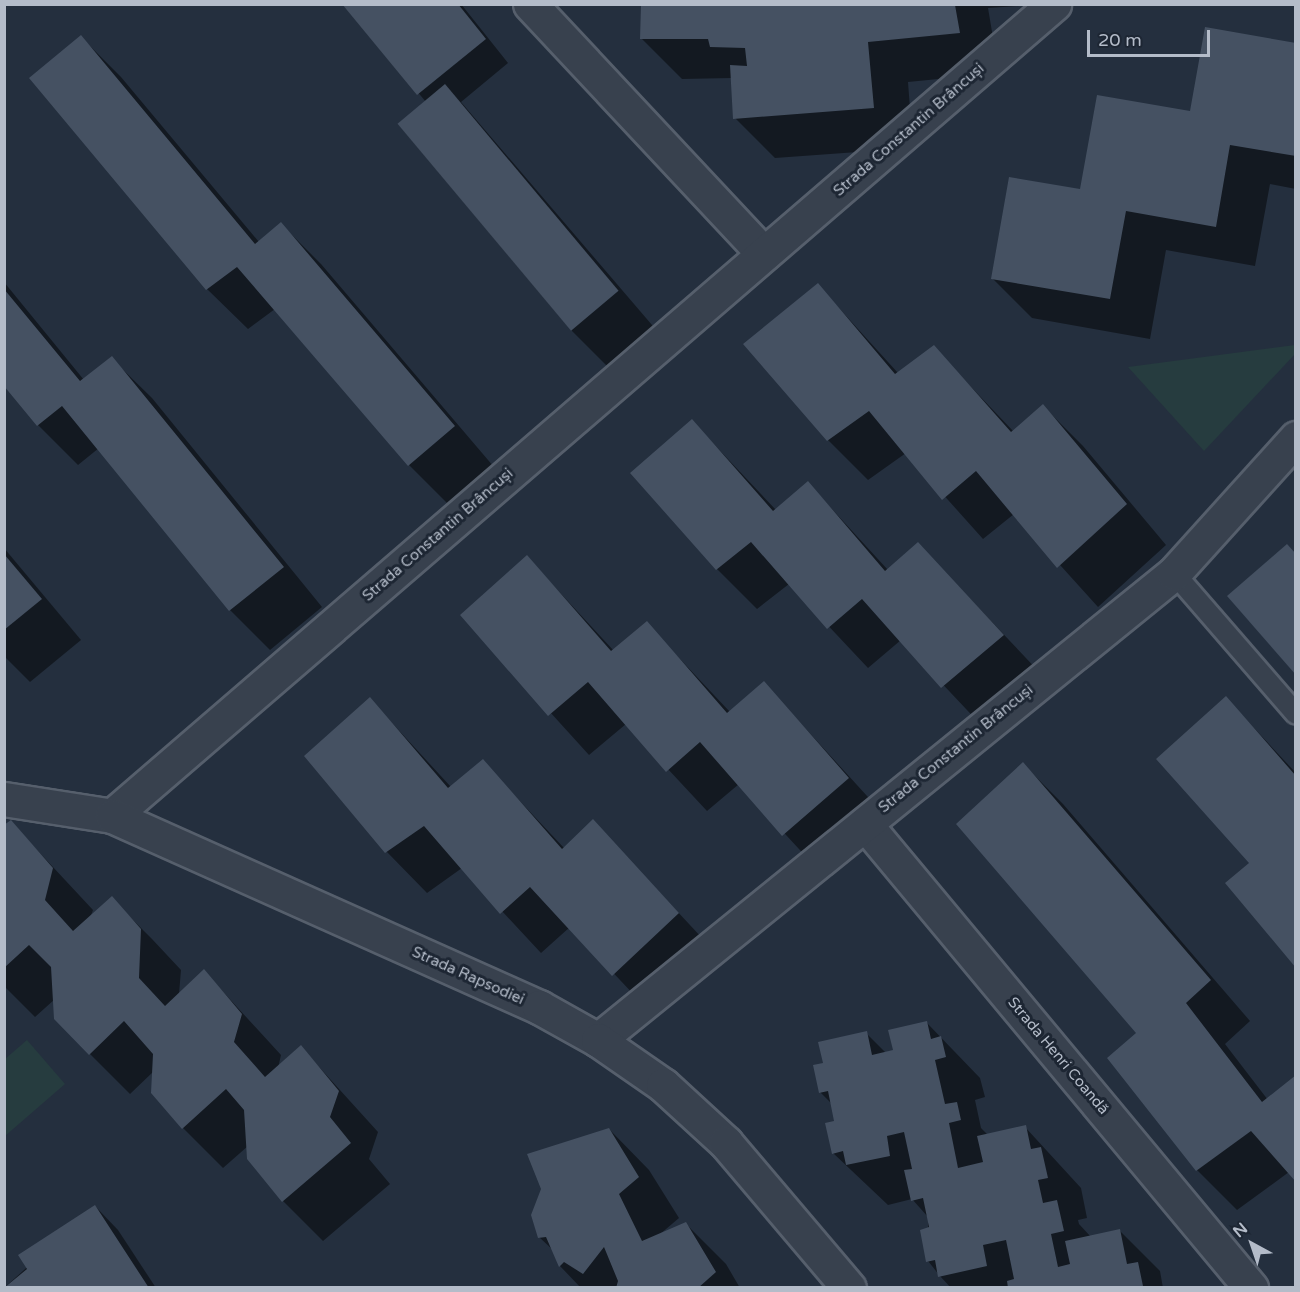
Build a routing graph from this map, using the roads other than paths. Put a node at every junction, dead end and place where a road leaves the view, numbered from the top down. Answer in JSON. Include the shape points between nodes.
{"nodes":[{"id":1,"x":530,"y":4,"type":"edge"},
{"id":2,"x":1054,"y":4,"type":"edge"},
{"id":3,"x":764,"y":254,"type":"junction"},
{"id":4,"x":1296,"y":438,"type":"edge"},
{"id":5,"x":1174,"y":573,"type":"junction"},
{"id":6,"x":1296,"y":714,"type":"edge"},
{"id":7,"x":4,"y":799,"type":"edge"},
{"id":8,"x":112,"y":816,"type":"junction"},
{"id":9,"x":865,"y":824,"type":"junction"},
{"id":10,"x":598,"y":1040,"type":"junction"},
{"id":11,"x":849,"y":1287,"type":"edge"},
{"id":12,"x":1251,"y":1287,"type":"edge"}],
"edges":[{"from":1,"to":3,"type":"street"},
{"from":2,"to":3,"type":"street","name":"Strada Constantin Brâncuși"},
{"from":3,"to":8,"type":"street","name":"Strada Constantin Brâncuși"},
{"from":4,"to":5,"type":"street","name":"Strada Constantin Brâncuși"},
{"from":5,"to":6,"type":"lane"},
{"from":5,"to":9,"type":"street","name":"Strada Constantin Brâncuși"},
{"from":7,"to":8,"type":"street","name":"Strada Rapsodiei"},
{"from":8,"to":10,"type":"street","name":"Strada Rapsodiei","via":[[539,1007]]},
{"from":9,"to":10,"type":"street","name":"Strada Constantin Brâncuși"},
{"from":9,"to":12,"type":"street","name":"Strada Henri Coandă"},
{"from":10,"to":11,"type":"street","name":"Strada Rapsodiei","via":[[663,1085],[726,1143]]}]}
